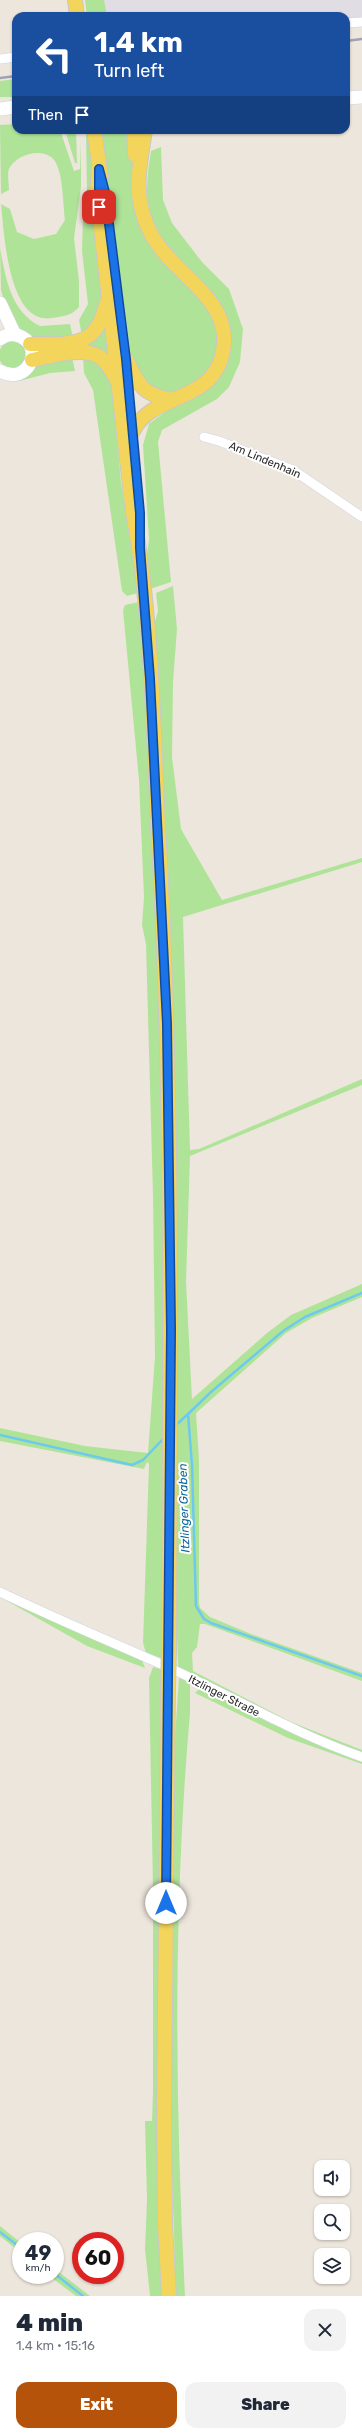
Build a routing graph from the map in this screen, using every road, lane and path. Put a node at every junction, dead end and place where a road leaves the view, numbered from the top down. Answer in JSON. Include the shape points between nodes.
{"nodes":[{"id":1,"x":75,"y":0,"type":"edge"},
{"id":2,"x":76,"y":12,"type":"edge"},
{"id":3,"x":362,"y":22,"type":"edge"},
{"id":4,"x":350,"y":23,"type":"edge"},
{"id":5,"x":12,"y":58,"type":"edge"},
{"id":6,"x":0,"y":59,"type":"edge"},
{"id":7,"x":362,"y":97,"type":"edge"},
{"id":8,"x":350,"y":98,"type":"edge"},
{"id":9,"x":12,"y":108,"type":"edge"},
{"id":10,"x":0,"y":109,"type":"edge"},
{"id":11,"x":95,"y":134,"type":"edge"},
{"id":12,"x":134,"y":134,"type":"edge"},
{"id":13,"x":144,"y":134,"type":"edge"},
{"id":14,"x":138,"y":165,"type":"junction"},
{"id":15,"x":99,"y":169,"type":"junction"},
{"id":16,"x":109,"y":291,"type":"junction"},
{"id":17,"x":0,"y":303,"type":"edge"},
{"id":18,"x":0,"y":326,"type":"edge"},
{"id":19,"x":15,"y":334,"type":"junction"},
{"id":20,"x":0,"y":336,"type":"edge"},
{"id":21,"x":0,"y":339,"type":"edge"},
{"id":22,"x":30,"y":344,"type":"junction"},
{"id":23,"x":126,"y":359,"type":"junction"},
{"id":24,"x":32,"y":360,"type":"junction"},
{"id":25,"x":0,"y":371,"type":"edge"},
{"id":26,"x":120,"y":383,"type":"junction"},
{"id":27,"x":172,"y":400,"type":"junction"},
{"id":28,"x":133,"y":431,"type":"junction"},
{"id":29,"x":204,"y":438,"type":"dead end"},
{"id":30,"x":362,"y":518,"type":"edge"},
{"id":31,"x":140,"y":548,"type":"junction"},
{"id":32,"x":0,"y":1592,"type":"edge"},
{"id":33,"x":362,"y":1757,"type":"edge"},
{"id":34,"x":170,"y":2296,"type":"edge"}],
"edges":[{"from":1,"to":2,"type":"main road"},
{"from":3,"to":4,"type":"street"},
{"from":5,"to":6,"type":"street"},
{"from":7,"to":8,"type":"main road"},
{"from":9,"to":10,"type":"main road"},
{"from":11,"to":15,"type":"main road"},
{"from":12,"to":14,"type":"main road"},
{"from":13,"to":14,"type":"main road"},
{"from":14,"to":27,"type":"main road","via":[[140,200],[152,236],[167,256],[210,301],[221,322],[223,332],[223,352],[210,379],[189,394]]},
{"from":15,"to":16,"type":"main road","via":[[97,193]]},
{"from":15,"to":23,"type":"main road","via":[[105,192]]},
{"from":16,"to":22,"type":"main road","via":[[103,321],[91,336],[76,342]]},
{"from":16,"to":26,"type":"main road"},
{"from":17,"to":19,"type":"main road"},
{"from":18,"to":20,"type":"main road"},
{"from":19,"to":21,"type":"main road"},
{"from":19,"to":22,"type":"main road"},
{"from":22,"to":24,"type":"main road"},
{"from":23,"to":27,"type":"main road","via":[[142,387],[152,395]]},
{"from":23,"to":28,"type":"main road"},
{"from":24,"to":25,"type":"main road","via":[[19,374],[12,375]]},
{"from":24,"to":26,"type":"main road","via":[[83,352],[95,354],[107,364]]},
{"from":26,"to":31,"type":"main road","via":[[133,513]]},
{"from":27,"to":28,"type":"main road","via":[[145,414]]},
{"from":28,"to":31,"type":"main road","via":[[140,513]]},
{"from":29,"to":30,"type":"street","name":"Am Lindenhain","via":[[219,441],[293,470]]},
{"from":31,"to":34,"type":"main road","bridge":true,"via":[[161,878],[170,1159],[171,1393],[164,2116]]},
{"from":32,"to":33,"type":"street","name":"Itzlinger Straße","via":[[164,1666],[300,1733]]}]}
